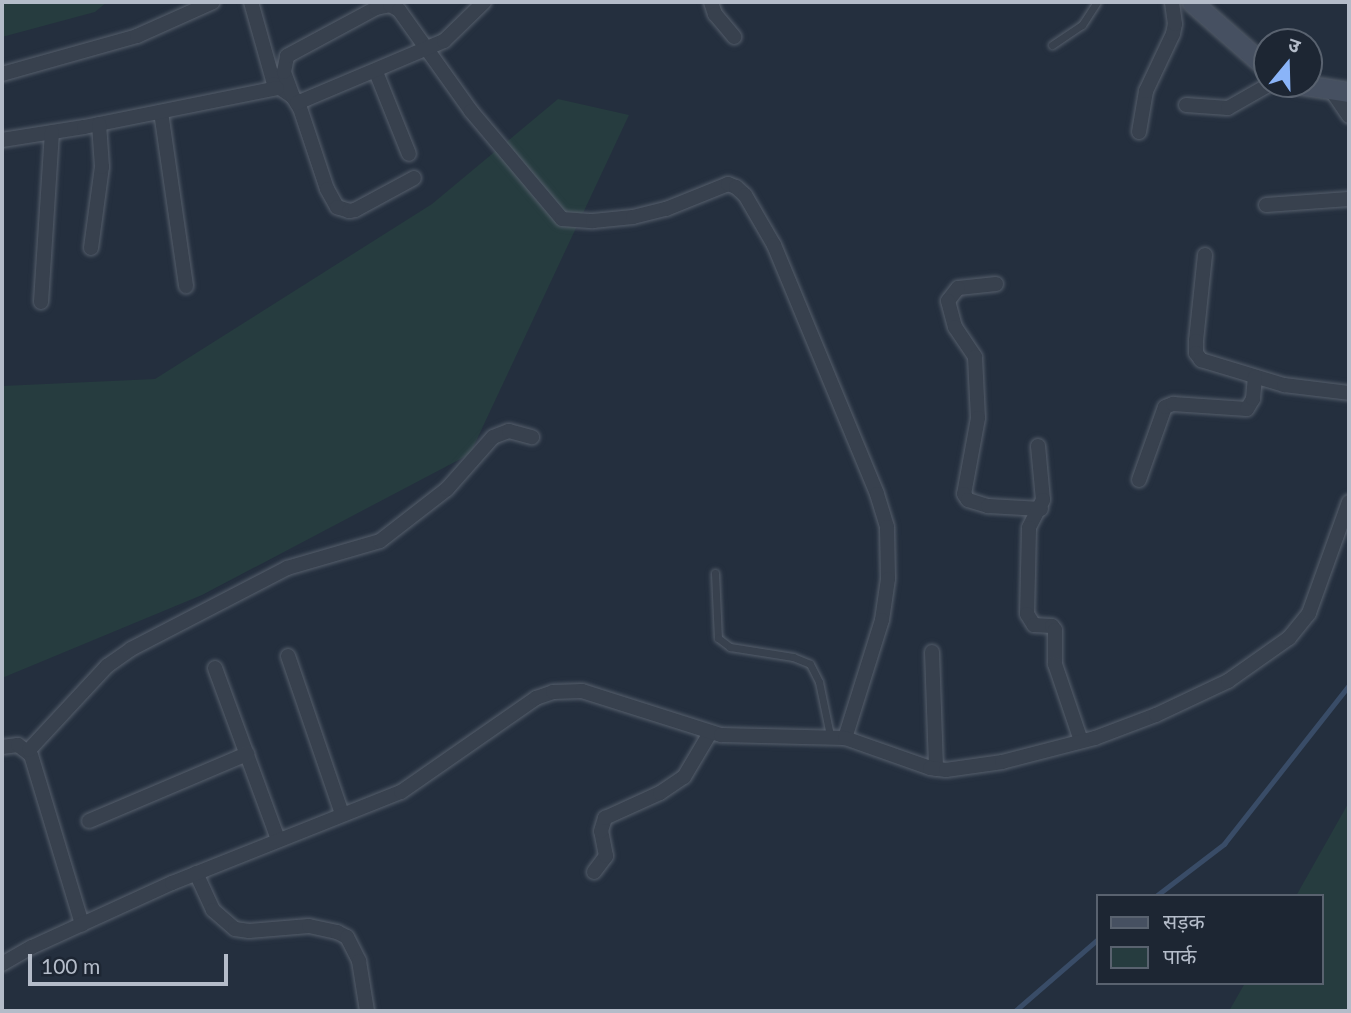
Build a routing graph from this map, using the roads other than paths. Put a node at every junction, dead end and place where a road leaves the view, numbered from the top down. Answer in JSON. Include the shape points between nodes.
{"nodes":[{"id":1,"x":213,"y":2,"type":"edge"},
{"id":2,"x":251,"y":2,"type":"edge"},
{"id":3,"x":484,"y":2,"type":"edge"},
{"id":4,"x":711,"y":2,"type":"edge"},
{"id":5,"x":1097,"y":2,"type":"edge"},
{"id":6,"x":1172,"y":2,"type":"edge"},
{"id":7,"x":1192,"y":2,"type":"edge"},
{"id":8,"x":734,"y":37,"type":"dead end"},
{"id":9,"x":1052,"y":45,"type":"dead end"},
{"id":10,"x":426,"y":51,"type":"junction"},
{"id":11,"x":1253,"y":56,"type":"edge"},
{"id":12,"x":376,"y":72,"type":"junction"},
{"id":13,"x":2,"y":74,"type":"edge"},
{"id":14,"x":277,"y":88,"type":"junction"},
{"id":15,"x":1323,"y":88,"type":"edge"},
{"id":16,"x":1341,"y":91,"type":"edge"},
{"id":17,"x":1253,"y":94,"type":"edge"},
{"id":18,"x":295,"y":100,"type":"junction"},
{"id":19,"x":1186,"y":105,"type":"dead end"},
{"id":20,"x":161,"y":112,"type":"junction"},
{"id":21,"x":1349,"y":116,"type":"edge"},
{"id":22,"x":99,"y":124,"type":"junction"},
{"id":23,"x":52,"y":132,"type":"junction"},
{"id":24,"x":1139,"y":132,"type":"dead end"},
{"id":25,"x":2,"y":140,"type":"edge"},
{"id":26,"x":409,"y":154,"type":"dead end"},
{"id":27,"x":414,"y":178,"type":"dead end"},
{"id":28,"x":1349,"y":199,"type":"edge"},
{"id":29,"x":1266,"y":205,"type":"dead end"},
{"id":30,"x":91,"y":248,"type":"dead end"},
{"id":31,"x":1205,"y":256,"type":"dead end"},
{"id":32,"x":996,"y":284,"type":"dead end"},
{"id":33,"x":186,"y":286,"type":"dead end"},
{"id":34,"x":40,"y":302,"type":"dead end"},
{"id":35,"x":1255,"y":377,"type":"junction"},
{"id":36,"x":1349,"y":393,"type":"edge"},
{"id":37,"x":532,"y":437,"type":"dead end"},
{"id":38,"x":1038,"y":446,"type":"dead end"},
{"id":39,"x":1139,"y":480,"type":"dead end"},
{"id":40,"x":1349,"y":502,"type":"edge"},
{"id":41,"x":1041,"y":509,"type":"junction"},
{"id":42,"x":715,"y":573,"type":"dead end"},
{"id":43,"x":932,"y":652,"type":"dead end"},
{"id":44,"x":288,"y":656,"type":"dead end"},
{"id":45,"x":215,"y":668,"type":"dead end"},
{"id":46,"x":710,"y":733,"type":"junction"},
{"id":47,"x":830,"y":735,"type":"junction"},
{"id":48,"x":845,"y":737,"type":"junction"},
{"id":49,"x":1081,"y":741,"type":"junction"},
{"id":50,"x":2,"y":747,"type":"edge"},
{"id":51,"x":29,"y":750,"type":"junction"},
{"id":52,"x":247,"y":754,"type":"junction"},
{"id":53,"x":936,"y":769,"type":"junction"},
{"id":54,"x":342,"y":814,"type":"junction"},
{"id":55,"x":89,"y":821,"type":"dead end"},
{"id":56,"x":278,"y":839,"type":"junction"},
{"id":57,"x":196,"y":873,"type":"junction"},
{"id":58,"x":594,"y":873,"type":"dead end"},
{"id":59,"x":82,"y":924,"type":"junction"},
{"id":60,"x":2,"y":964,"type":"edge"},
{"id":61,"x":367,"y":1011,"type":"edge"}],
"edges":[{"from":1,"to":13,"type":"street","via":[[137,36]]},
{"from":2,"to":14,"type":"street"},
{"from":3,"to":10,"type":"street","via":[[452,35]]},
{"from":4,"to":8,"type":"street"},
{"from":5,"to":9,"type":"lane","via":[[1082,25]]},
{"from":6,"to":24,"type":"street","via":[[1173,34],[1146,91]]},
{"from":7,"to":11,"type":"main road"},
{"from":10,"to":12,"type":"street"},
{"from":10,"to":18,"type":"street","via":[[395,6],[376,8],[287,56],[284,72]]},
{"from":10,"to":48,"type":"street","via":[[562,219],[633,217],[728,184],[745,195],[764,224],[887,527],[888,579],[882,620]]},
{"from":12,"to":18,"type":"street"},
{"from":12,"to":26,"type":"street"},
{"from":14,"to":18,"type":"street"},
{"from":14,"to":20,"type":"street"},
{"from":15,"to":16,"type":"main road"},
{"from":16,"to":21,"type":"street"},
{"from":17,"to":19,"type":"street","via":[[1228,108]]},
{"from":18,"to":27,"type":"street","via":[[337,207],[355,209]]},
{"from":20,"to":22,"type":"street"},
{"from":20,"to":33,"type":"street"},
{"from":22,"to":23,"type":"street"},
{"from":22,"to":30,"type":"street","via":[[102,167]]},
{"from":23,"to":25,"type":"street"},
{"from":23,"to":34,"type":"street"},
{"from":28,"to":29,"type":"street"},
{"from":31,"to":35,"type":"street","via":[[1198,357]]},
{"from":32,"to":41,"type":"street","via":[[958,288],[948,300],[955,327],[975,357],[978,418],[964,494],[968,500],[988,506]]},
{"from":35,"to":36,"type":"street"},
{"from":35,"to":39,"type":"street","via":[[1253,400],[1247,409],[1167,405]]},
{"from":37,"to":51,"type":"street","via":[[509,431],[493,437],[447,489],[380,541],[287,568],[131,649],[107,666]]},
{"from":38,"to":41,"type":"street"},
{"from":40,"to":49,"type":"street","via":[[1309,613],[1289,638],[1228,681],[1156,715]]},
{"from":41,"to":49,"type":"street","via":[[1031,521],[1028,537],[1027,614],[1034,625],[1054,628],[1055,664]]},
{"from":42,"to":47,"type":"lane","via":[[718,638],[730,647],[810,664],[819,682]]},
{"from":43,"to":53,"type":"street"},
{"from":44,"to":54,"type":"street"},
{"from":45,"to":52,"type":"street"},
{"from":46,"to":47,"type":"street","via":[[736,737]]},
{"from":46,"to":54,"type":"street","via":[[582,691],[553,692],[536,698],[414,785]]},
{"from":46,"to":58,"type":"street","via":[[684,777],[605,818],[601,831],[606,856]]},
{"from":47,"to":48,"type":"street"},
{"from":48,"to":53,"type":"street"},
{"from":49,"to":53,"type":"street","via":[[1002,762],[960,770]]},
{"from":50,"to":51,"type":"street","via":[[18,745]]},
{"from":51,"to":59,"type":"street"},
{"from":52,"to":55,"type":"street"},
{"from":52,"to":56,"type":"street"},
{"from":54,"to":56,"type":"street"},
{"from":56,"to":57,"type":"street"},
{"from":57,"to":59,"type":"street"},
{"from":57,"to":61,"type":"street","via":[[208,902],[225,921],[249,931],[309,926],[347,937],[359,961]]},
{"from":59,"to":60,"type":"street"}]}
